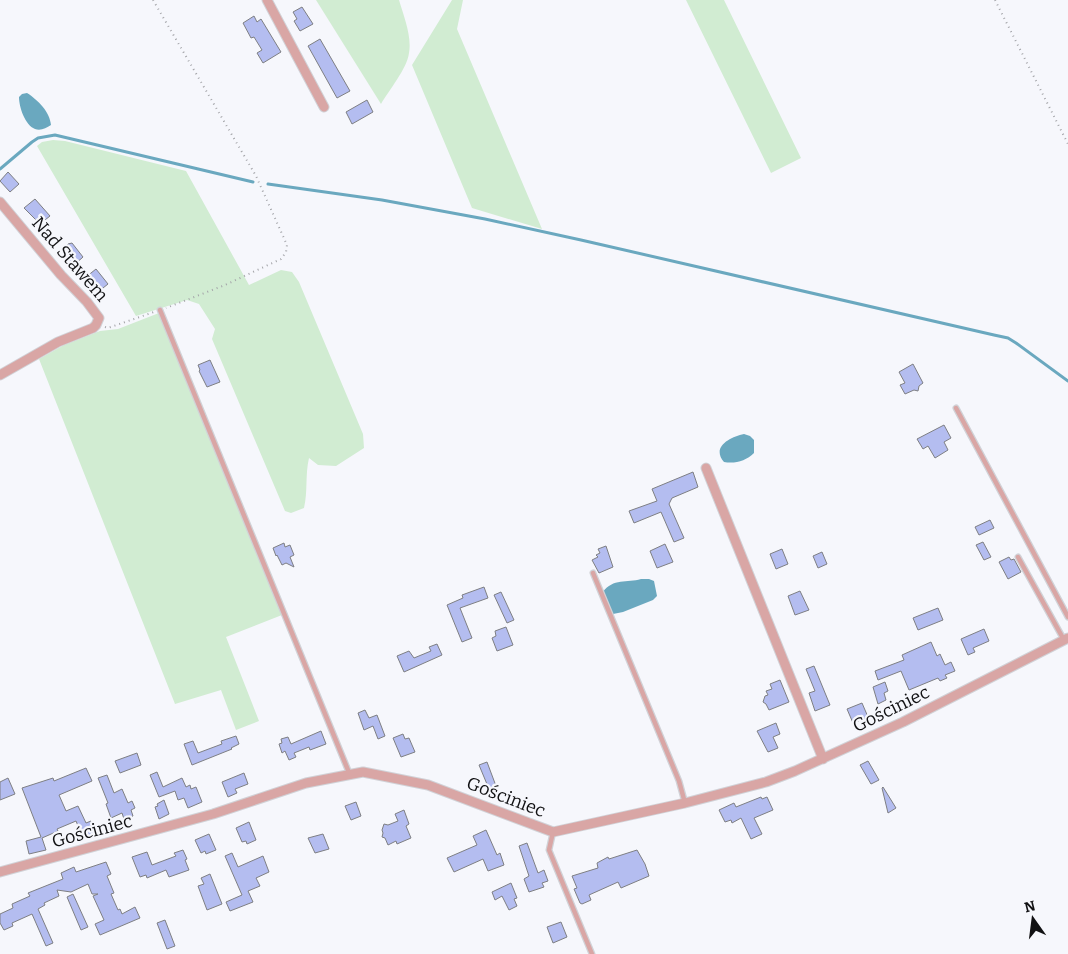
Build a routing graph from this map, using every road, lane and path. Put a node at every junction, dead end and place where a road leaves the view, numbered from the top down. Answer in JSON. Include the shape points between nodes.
{"nodes":[{"id":1,"x":153,"y":0,"type":"edge"},
{"id":2,"x":267,"y":0,"type":"edge"},
{"id":3,"x":996,"y":0,"type":"edge"},
{"id":4,"x":324,"y":107,"type":"dead end"},
{"id":5,"x":1068,"y":144,"type":"edge"},
{"id":6,"x":0,"y":202,"type":"edge"},
{"id":7,"x":225,"y":285,"type":"dead end"},
{"id":8,"x":160,"y":310,"type":"dead end"},
{"id":9,"x":0,"y":374,"type":"edge"},
{"id":10,"x":956,"y":408,"type":"dead end"},
{"id":11,"x":706,"y":468,"type":"dead end"},
{"id":12,"x":1018,"y":557,"type":"dead end"},
{"id":13,"x":593,"y":573,"type":"dead end"},
{"id":14,"x":1068,"y":617,"type":"edge"},
{"id":15,"x":1066,"y":639,"type":"edge"},
{"id":16,"x":823,"y":759,"type":"junction"},
{"id":17,"x":350,"y":775,"type":"junction"},
{"id":18,"x":685,"y":803,"type":"junction"},
{"id":19,"x":553,"y":832,"type":"junction"},
{"id":20,"x":0,"y":872,"type":"edge"},
{"id":21,"x":592,"y":954,"type":"edge"}],
"edges":[{"from":1,"to":7,"type":"path","via":[[256,176],[287,245],[281,259]]},
{"from":2,"to":4,"type":"street"},
{"from":3,"to":5,"type":"path"},
{"from":6,"to":9,"type":"street","name":"Nad Stawem","via":[[99,318],[93,328],[58,342]]},
{"from":8,"to":17,"type":"lane"},
{"from":10,"to":14,"type":"lane"},
{"from":11,"to":16,"type":"street"},
{"from":12,"to":15,"type":"lane"},
{"from":13,"to":18,"type":"lane","via":[[679,781]]},
{"from":15,"to":16,"type":"street","name":"Gościniec"},
{"from":16,"to":18,"type":"street","name":"Gościniec","via":[[766,782]]},
{"from":17,"to":19,"type":"street","name":"Gościniec","via":[[363,772],[428,786]]},
{"from":17,"to":20,"type":"street","name":"Gościniec","via":[[306,783],[213,814]]},
{"from":18,"to":19,"type":"street","name":"Gościniec"},
{"from":19,"to":21,"type":"lane","via":[[549,850]]}]}
